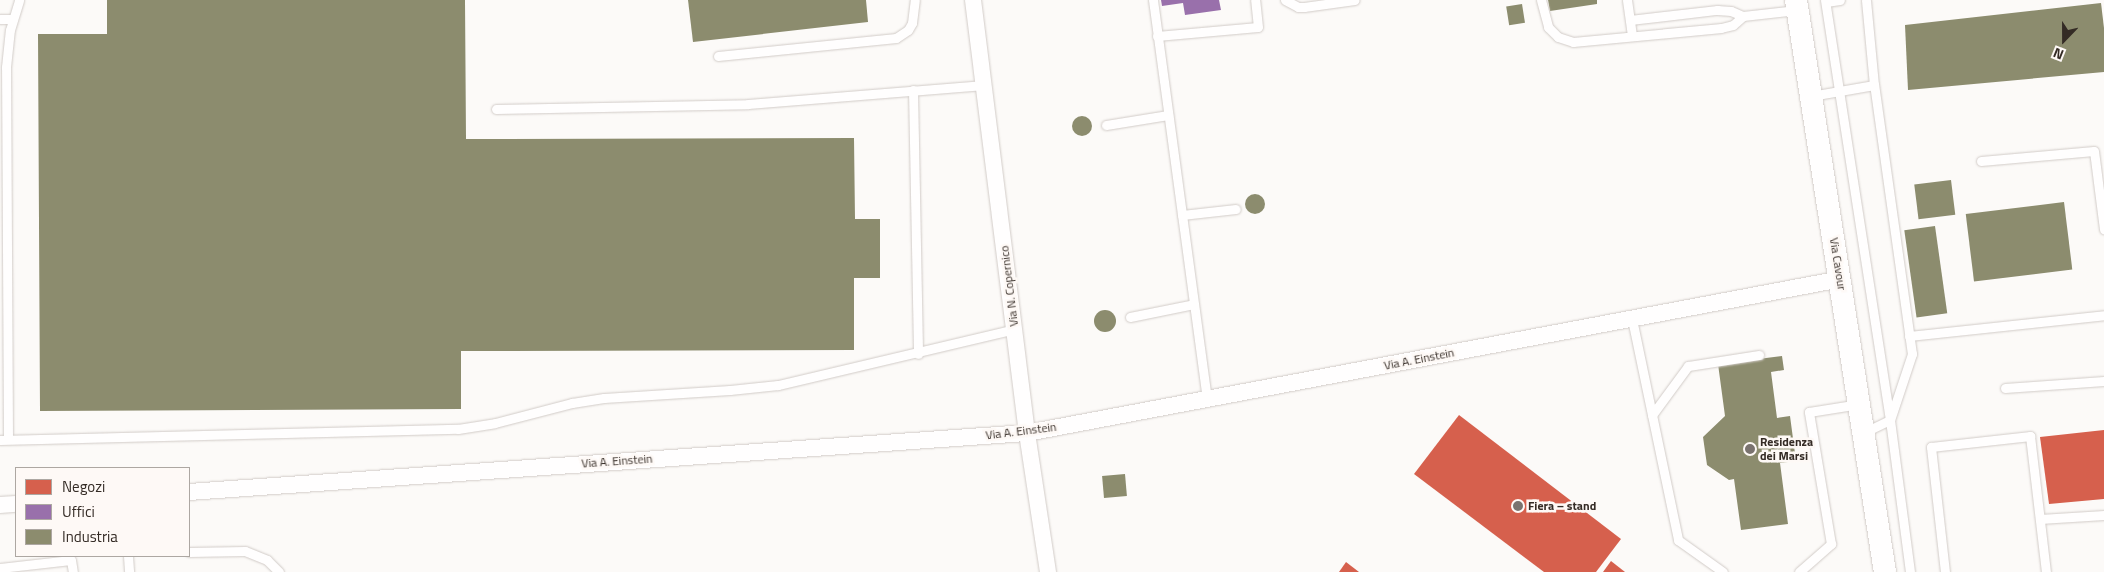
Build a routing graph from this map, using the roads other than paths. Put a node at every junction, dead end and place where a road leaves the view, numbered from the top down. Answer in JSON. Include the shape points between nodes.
{"nodes":[{"id":1,"x":19,"y":0,"type":"edge"},
{"id":2,"x":915,"y":0,"type":"edge"},
{"id":3,"x":973,"y":0,"type":"edge"},
{"id":4,"x":1153,"y":0,"type":"edge"},
{"id":5,"x":1255,"y":0,"type":"edge"},
{"id":6,"x":1285,"y":0,"type":"edge"},
{"id":7,"x":1355,"y":0,"type":"edge"},
{"id":8,"x":1541,"y":0,"type":"edge"},
{"id":9,"x":1627,"y":0,"type":"edge"},
{"id":10,"x":1840,"y":0,"type":"edge"},
{"id":11,"x":1866,"y":0,"type":"edge"},
{"id":12,"x":1825,"y":1,"type":"edge"},
{"id":13,"x":1797,"y":5,"type":"edge"},
{"id":14,"x":1742,"y":16,"type":"junction"},
{"id":15,"x":0,"y":19,"type":"edge"},
{"id":16,"x":13,"y":19,"type":"junction"},
{"id":17,"x":1630,"y":20,"type":"junction"},
{"id":18,"x":1158,"y":36,"type":"junction"},
{"id":19,"x":1632,"y":36,"type":"junction"},
{"id":20,"x":718,"y":56,"type":"dead end"},
{"id":21,"x":984,"y":85,"type":"junction"},
{"id":22,"x":1874,"y":85,"type":"junction"},
{"id":23,"x":913,"y":90,"type":"junction"},
{"id":24,"x":1839,"y":92,"type":"junction"},
{"id":25,"x":1811,"y":96,"type":"junction"},
{"id":26,"x":496,"y":109,"type":"dead end"},
{"id":27,"x":1168,"y":115,"type":"junction"},
{"id":28,"x":1106,"y":125,"type":"dead end"},
{"id":29,"x":1981,"y":161,"type":"dead end"},
{"id":30,"x":1236,"y":209,"type":"dead end"},
{"id":31,"x":1182,"y":215,"type":"junction"},
{"id":32,"x":2104,"y":229,"type":"edge"},
{"id":33,"x":1841,"y":279,"type":"junction"},
{"id":34,"x":1194,"y":304,"type":"junction"},
{"id":35,"x":2104,"y":315,"type":"edge"},
{"id":36,"x":1130,"y":317,"type":"dead end"},
{"id":37,"x":1632,"y":318,"type":"junction"},
{"id":38,"x":1014,"y":329,"type":"junction"},
{"id":39,"x":1909,"y":336,"type":"junction"},
{"id":40,"x":918,"y":354,"type":"junction"},
{"id":41,"x":1758,"y":355,"type":"dead end"},
{"id":42,"x":2104,"y":381,"type":"edge"},
{"id":43,"x":4,"y":387,"type":"edge"},
{"id":44,"x":2005,"y":388,"type":"dead end"},
{"id":45,"x":1207,"y":400,"type":"junction"},
{"id":46,"x":1860,"y":404,"type":"junction"},
{"id":47,"x":1652,"y":415,"type":"junction"},
{"id":48,"x":1890,"y":420,"type":"junction"},
{"id":49,"x":1865,"y":432,"type":"junction"},
{"id":50,"x":1027,"y":433,"type":"junction"},
{"id":51,"x":4,"y":440,"type":"edge"},
{"id":52,"x":190,"y":492,"type":"edge"},
{"id":53,"x":15,"y":504,"type":"edge"},
{"id":54,"x":0,"y":505,"type":"edge"},
{"id":55,"x":2104,"y":515,"type":"edge"},
{"id":56,"x":2040,"y":519,"type":"junction"},
{"id":57,"x":190,"y":552,"type":"edge"},
{"id":58,"x":128,"y":557,"type":"edge"},
{"id":59,"x":0,"y":568,"type":"edge"},
{"id":60,"x":72,"y":572,"type":"edge"},
{"id":61,"x":129,"y":572,"type":"edge"},
{"id":62,"x":279,"y":572,"type":"edge"},
{"id":63,"x":1048,"y":572,"type":"edge"},
{"id":64,"x":1723,"y":572,"type":"edge"},
{"id":65,"x":1799,"y":572,"type":"edge"},
{"id":66,"x":1885,"y":572,"type":"edge"},
{"id":67,"x":1910,"y":572,"type":"edge"},
{"id":68,"x":1945,"y":572,"type":"edge"},
{"id":69,"x":2046,"y":572,"type":"edge"}],
"edges":[{"from":1,"to":16,"type":"lane"},
{"from":2,"to":20,"type":"lane","via":[[912,23],[896,38]]},
{"from":3,"to":21,"type":"street","name":"Via N. Copernico"},
{"from":4,"to":18,"type":"lane"},
{"from":5,"to":18,"type":"lane","via":[[1258,28]]},
{"from":6,"to":7,"type":"lane","via":[[1304,7]]},
{"from":8,"to":19,"type":"lane","via":[[1548,27],[1565,40],[1580,42]]},
{"from":9,"to":17,"type":"lane"},
{"from":10,"to":12,"type":"lane"},
{"from":11,"to":22,"type":"lane"},
{"from":12,"to":24,"type":"lane"},
{"from":13,"to":14,"type":"lane"},
{"from":13,"to":25,"type":"main road","name":"Via Cavour"},
{"from":14,"to":17,"type":"lane","via":[[1717,10]]},
{"from":14,"to":19,"type":"lane","via":[[1728,27]]},
{"from":15,"to":16,"type":"lane"},
{"from":16,"to":43,"type":"lane","via":[[6,68]]},
{"from":17,"to":19,"type":"lane"},
{"from":18,"to":27,"type":"lane"},
{"from":21,"to":23,"type":"lane"},
{"from":21,"to":38,"type":"street","name":"Via N. Copernico"},
{"from":22,"to":24,"type":"lane"},
{"from":22,"to":39,"type":"lane"},
{"from":23,"to":26,"type":"lane","via":[[748,104]]},
{"from":23,"to":40,"type":"lane"},
{"from":24,"to":25,"type":"lane"},
{"from":24,"to":48,"type":"lane"},
{"from":25,"to":33,"type":"main road","name":"Via Cavour"},
{"from":27,"to":28,"type":"lane"},
{"from":27,"to":31,"type":"lane"},
{"from":29,"to":32,"type":"lane","via":[[2094,151]]},
{"from":30,"to":31,"type":"lane"},
{"from":31,"to":34,"type":"lane"},
{"from":33,"to":37,"type":"street","name":"Via A. Einstein"},
{"from":33,"to":46,"type":"main road","name":"Via Cavour"},
{"from":34,"to":36,"type":"lane"},
{"from":34,"to":45,"type":"lane"},
{"from":35,"to":39,"type":"lane"},
{"from":37,"to":45,"type":"street","name":"Via A. Einstein"},
{"from":37,"to":47,"type":"lane"},
{"from":38,"to":40,"type":"lane"},
{"from":38,"to":50,"type":"street","name":"Via N. Copernico"},
{"from":39,"to":48,"type":"lane","via":[[1912,354]]},
{"from":40,"to":51,"type":"lane","via":[[778,384],[597,399],[458,429]]},
{"from":41,"to":47,"type":"lane","via":[[1688,366]]},
{"from":42,"to":44,"type":"lane"},
{"from":43,"to":51,"type":"lane"},
{"from":45,"to":50,"type":"street","name":"Via A. Einstein"},
{"from":46,"to":49,"type":"main road","name":"Via Cavour"},
{"from":46,"to":65,"type":"lane","via":[[1809,412],[1831,544]]},
{"from":47,"to":64,"type":"lane","via":[[1678,540]]},
{"from":48,"to":49,"type":"lane"},
{"from":48,"to":67,"type":"lane"},
{"from":49,"to":66,"type":"main road","name":"Via Cavour"},
{"from":50,"to":52,"type":"street","name":"Via A. Einstein"},
{"from":50,"to":63,"type":"street","name":"Via N. Copernico"},
{"from":53,"to":54,"type":"street"},
{"from":55,"to":56,"type":"lane"},
{"from":56,"to":68,"type":"lane","via":[[2030,436],[1931,447]]},
{"from":56,"to":69,"type":"lane"},
{"from":57,"to":62,"type":"lane","via":[[245,551],[267,560]]},
{"from":58,"to":61,"type":"lane"},
{"from":59,"to":60,"type":"lane","via":[[71,560]]}]}
